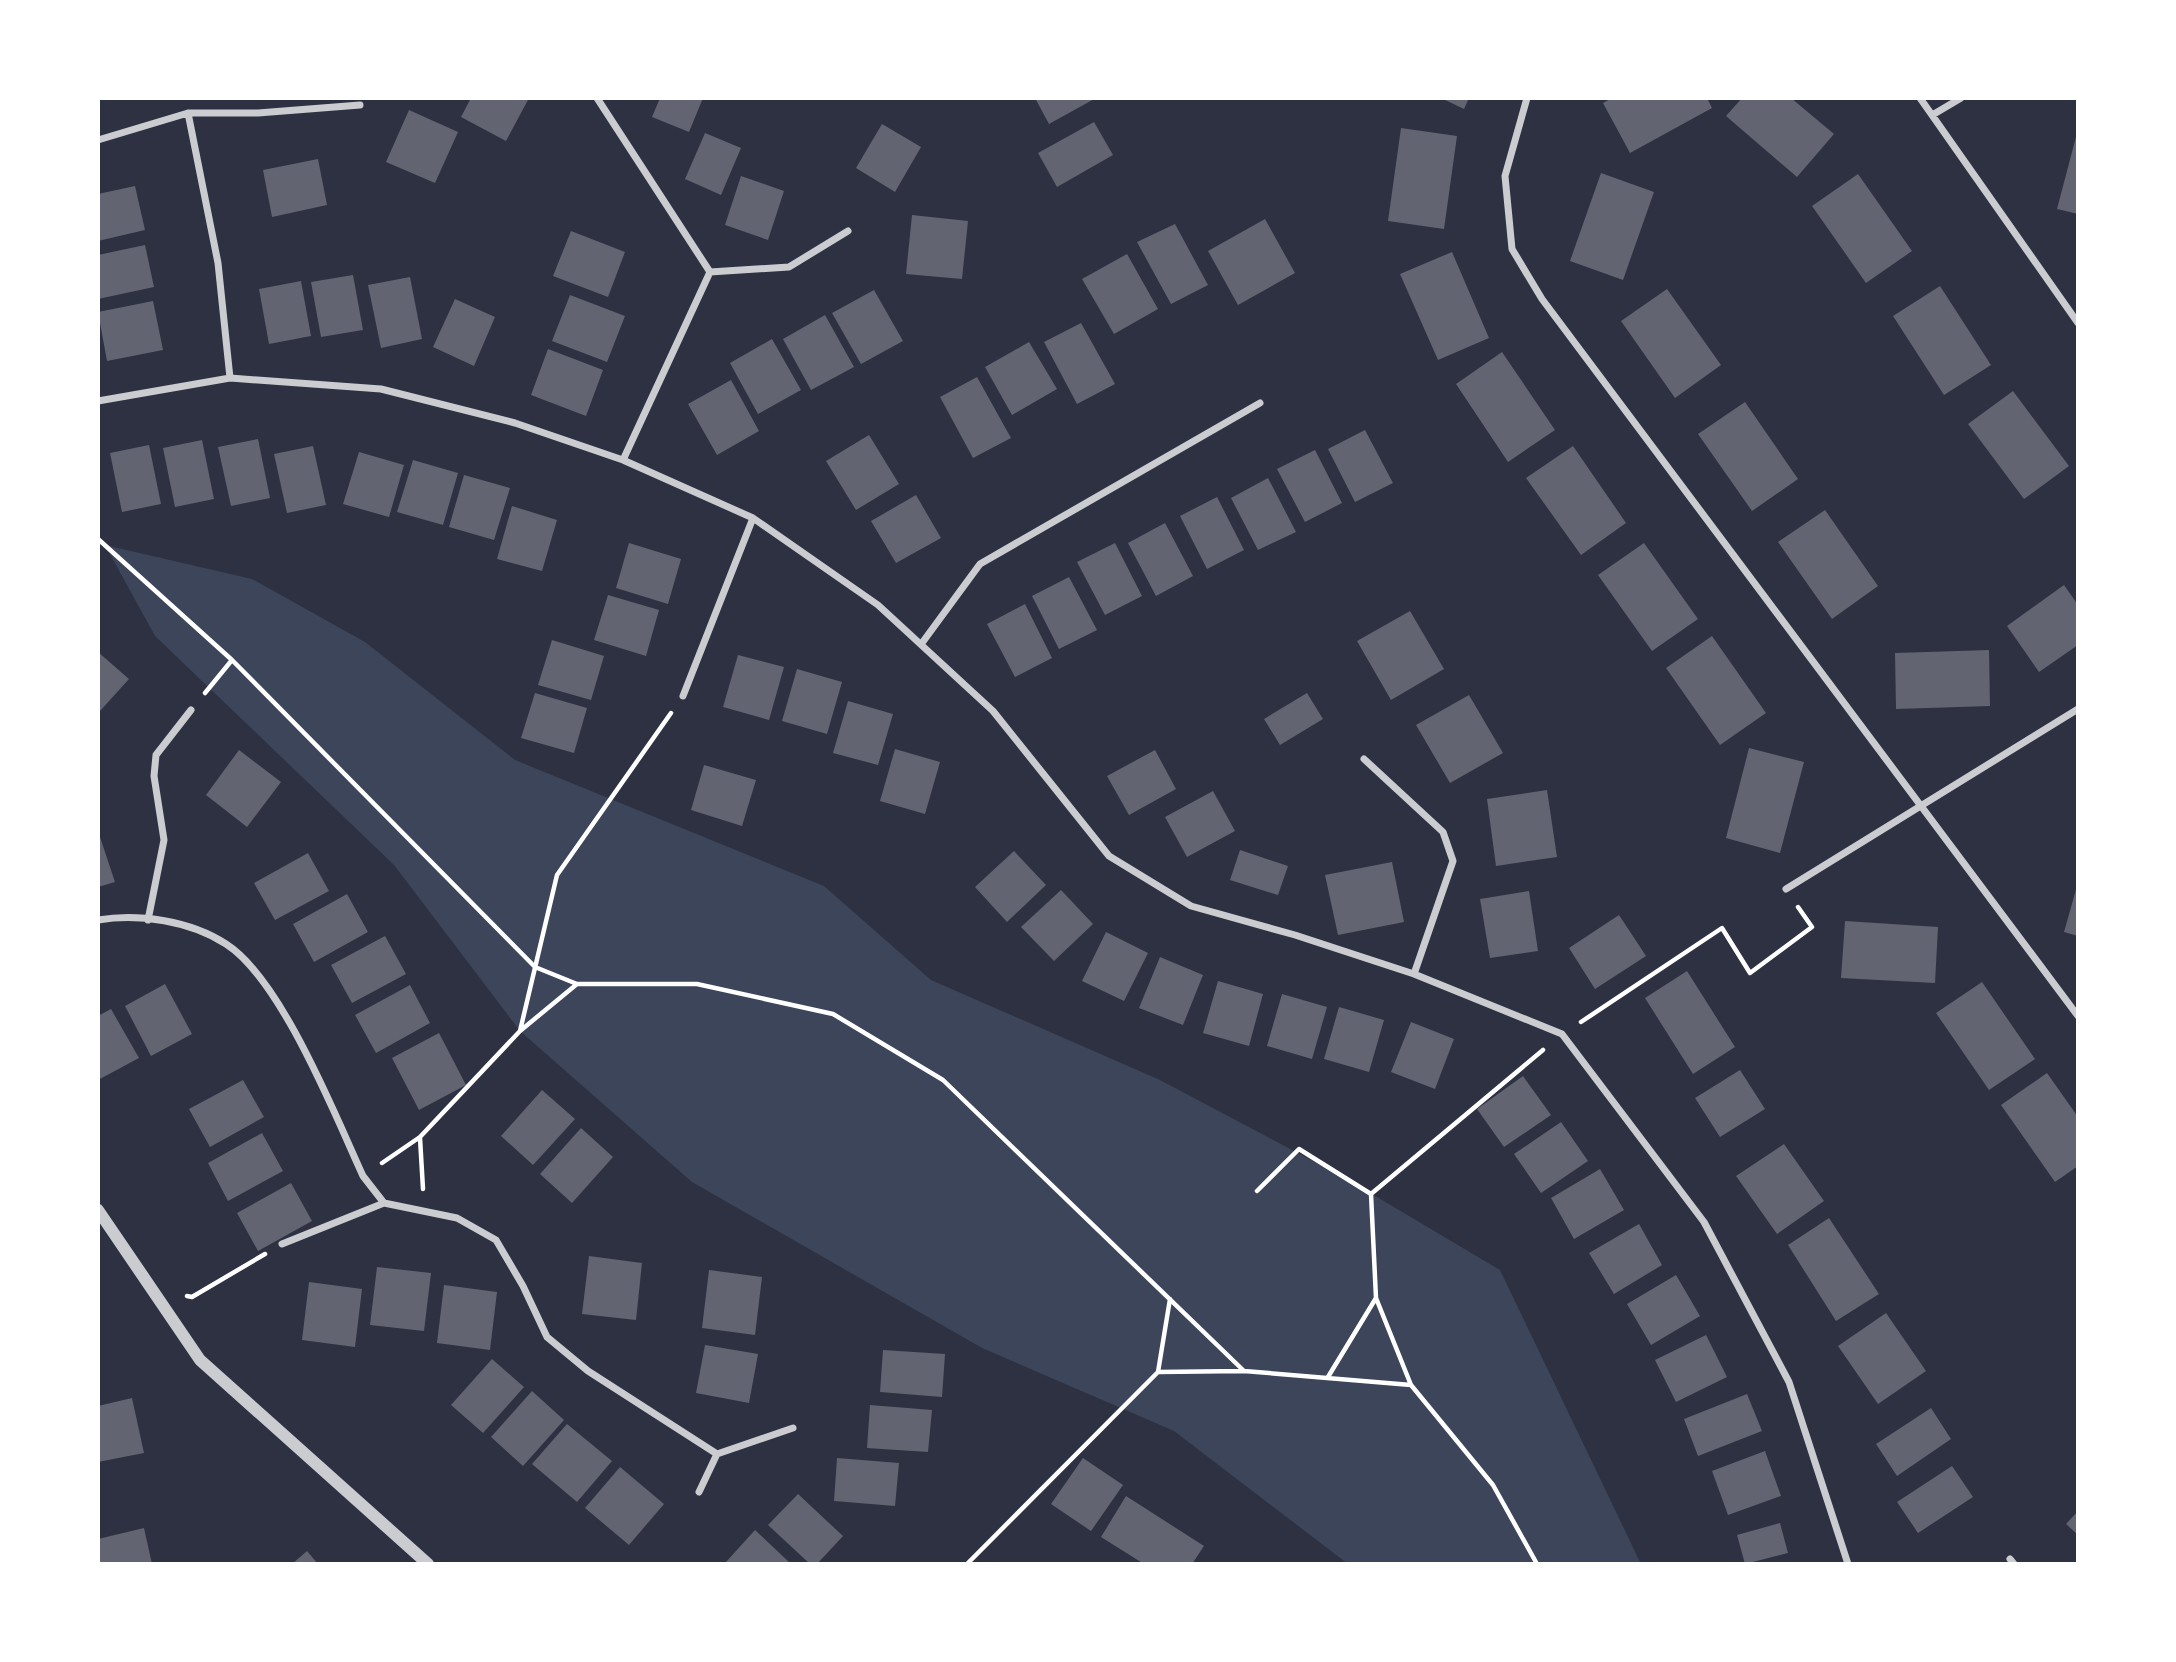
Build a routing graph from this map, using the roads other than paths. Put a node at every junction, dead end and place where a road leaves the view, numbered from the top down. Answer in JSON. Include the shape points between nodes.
{"nodes":[{"id":1,"x":597,"y":98,"type":"edge"},
{"id":2,"x":1527,"y":98,"type":"edge"},
{"id":3,"x":1920,"y":98,"type":"edge"},
{"id":4,"x":1961,"y":98,"type":"edge"},
{"id":5,"x":360,"y":105,"type":"dead end"},
{"id":6,"x":188,"y":113,"type":"junction"},
{"id":7,"x":1934,"y":114,"type":"junction"},
{"id":8,"x":98,"y":140,"type":"edge"},
{"id":9,"x":848,"y":231,"type":"dead end"},
{"id":10,"x":710,"y":272,"type":"junction"},
{"id":11,"x":2078,"y":323,"type":"edge"},
{"id":12,"x":230,"y":378,"type":"junction"},
{"id":13,"x":98,"y":401,"type":"edge"},
{"id":14,"x":1260,"y":403,"type":"dead end"},
{"id":15,"x":623,"y":460,"type":"junction"},
{"id":16,"x":753,"y":518,"type":"junction"},
{"id":17,"x":922,"y":643,"type":"junction"},
{"id":18,"x":683,"y":696,"type":"road end"},
{"id":19,"x":2078,"y":709,"type":"edge"},
{"id":20,"x":191,"y":710,"type":"road end"},
{"id":21,"x":1364,"y":759,"type":"dead end"},
{"id":22,"x":1919,"y":806,"type":"junction"},
{"id":23,"x":1786,"y":889,"type":"road end"},
{"id":24,"x":98,"y":920,"type":"edge"},
{"id":25,"x":148,"y":920,"type":"junction"},
{"id":26,"x":1414,"y":974,"type":"junction"},
{"id":27,"x":2078,"y":1016,"type":"edge"},
{"id":28,"x":384,"y":1203,"type":"junction"},
{"id":29,"x":98,"y":1210,"type":"edge"},
{"id":30,"x":282,"y":1244,"type":"road end"},
{"id":31,"x":793,"y":1428,"type":"dead end"},
{"id":32,"x":718,"y":1454,"type":"junction"},
{"id":33,"x":699,"y":1492,"type":"dead end"},
{"id":34,"x":428,"y":1564,"type":"edge"},
{"id":35,"x":1848,"y":1564,"type":"edge"}],
"edges":[{"from":1,"to":10,"type":"street"},
{"from":2,"to":22,"type":"street","via":[[1505,176],[1512,249],[1542,299]]},
{"from":3,"to":7,"type":"street"},
{"from":4,"to":7,"type":"street"},
{"from":5,"to":6,"type":"street"},
{"from":6,"to":8,"type":"street"},
{"from":6,"to":12,"type":"street","via":[[218,263]]},
{"from":7,"to":11,"type":"street"},
{"from":9,"to":10,"type":"street","via":[[789,267]]},
{"from":10,"to":15,"type":"street"},
{"from":12,"to":13,"type":"street"},
{"from":12,"to":15,"type":"street","via":[[381,389],[515,423]]},
{"from":14,"to":17,"type":"street","via":[[980,564]]},
{"from":15,"to":16,"type":"street"},
{"from":16,"to":17,"type":"street","via":[[878,605]]},
{"from":16,"to":18,"type":"street"},
{"from":17,"to":26,"type":"street","via":[[993,711],[1109,856],[1191,906]]},
{"from":19,"to":22,"type":"street"},
{"from":20,"to":25,"type":"street","via":[[156,755],[154,776],[164,840]]},
{"from":21,"to":26,"type":"street","via":[[1443,832],[1453,861]]},
{"from":22,"to":23,"type":"street"},
{"from":22,"to":27,"type":"street"},
{"from":24,"to":25,"type":"street"},
{"from":25,"to":28,"type":"street","via":[[185,925],[227,944],[267,984],[363,1176]]},
{"from":26,"to":35,"type":"street","via":[[1562,1034],[1704,1222],[1789,1381]]},
{"from":28,"to":30,"type":"street"},
{"from":28,"to":32,"type":"street","via":[[457,1218],[496,1240],[547,1337],[588,1371]]},
{"from":29,"to":34,"type":"street","via":[[200,1360]]},
{"from":31,"to":32,"type":"street"},
{"from":32,"to":33,"type":"street"}]}
